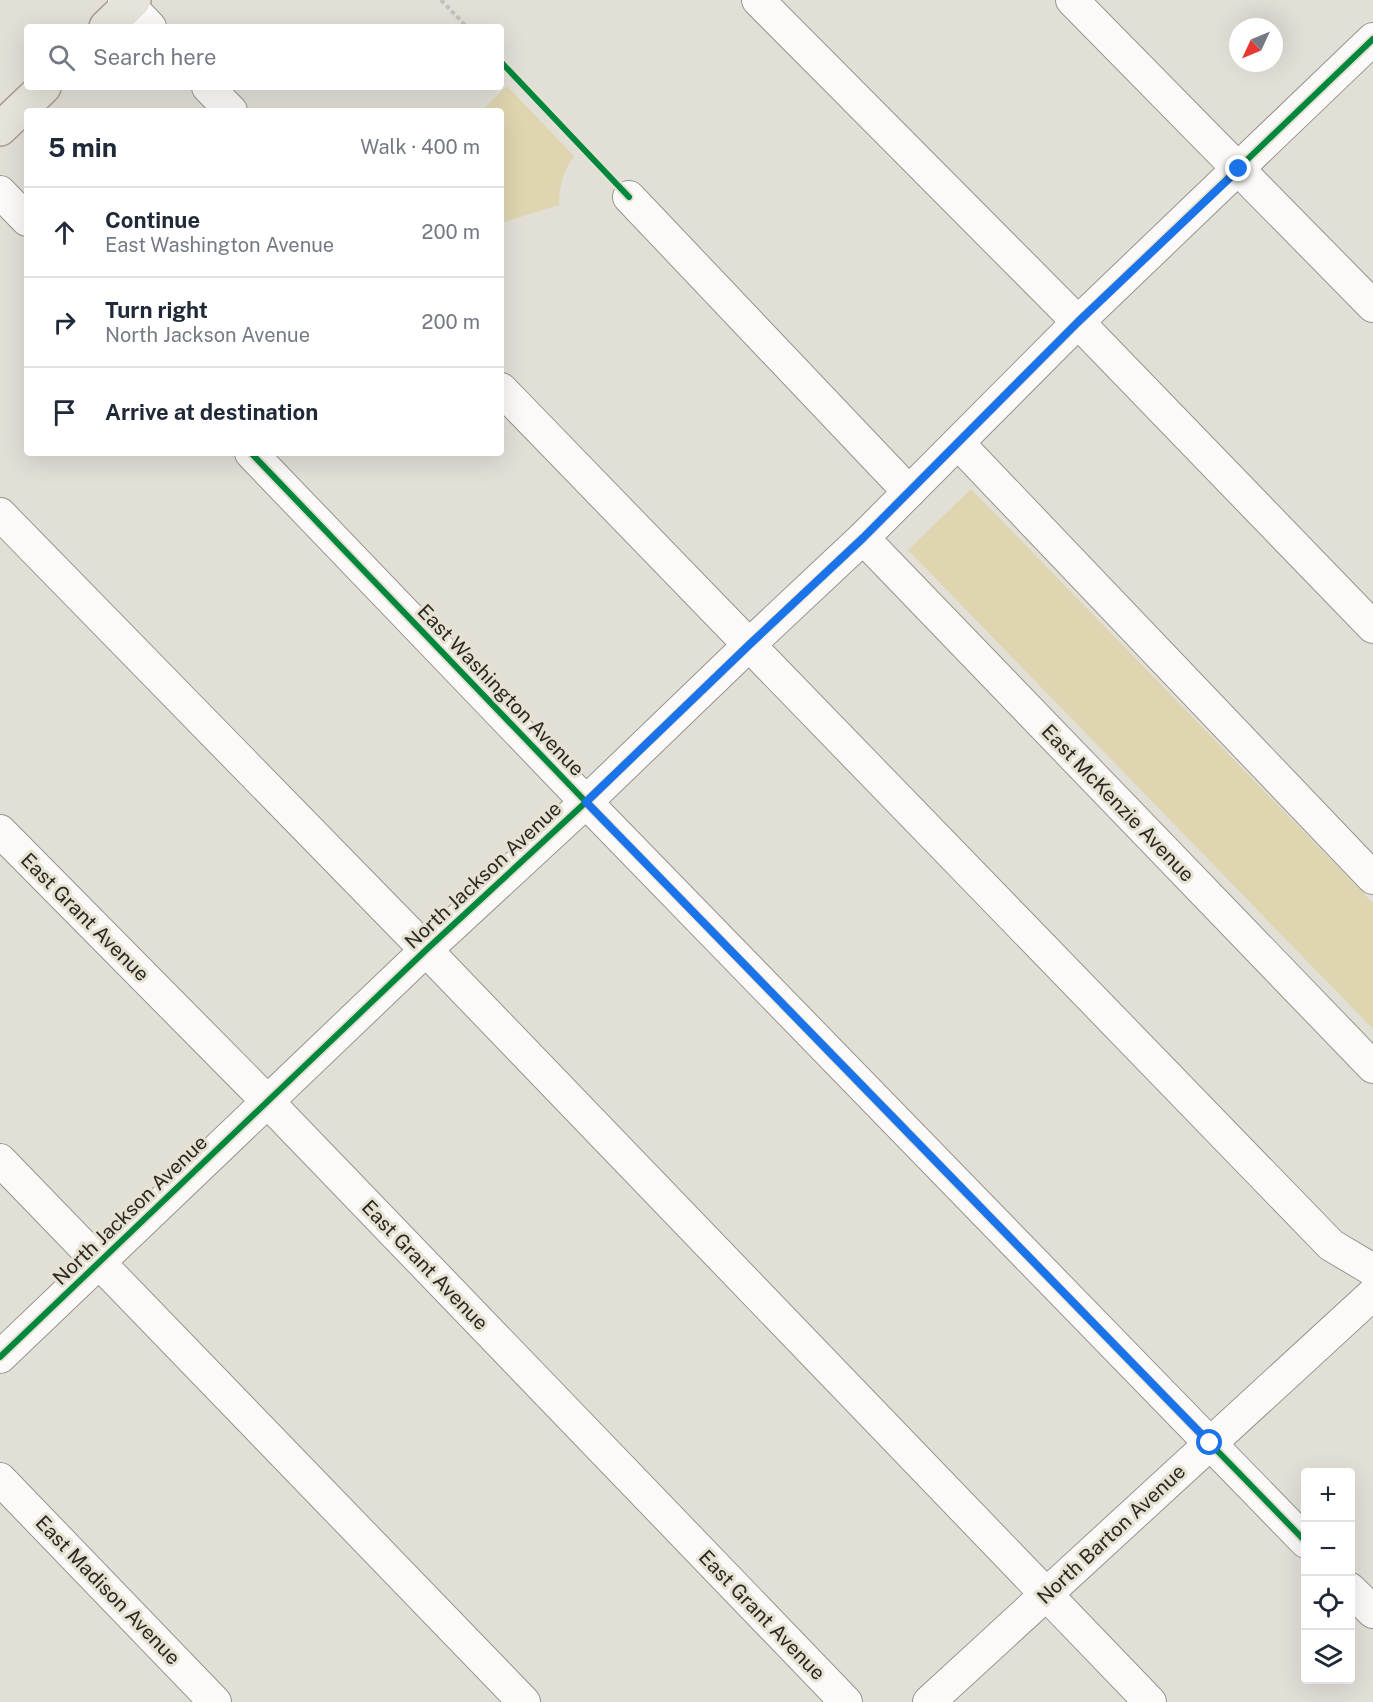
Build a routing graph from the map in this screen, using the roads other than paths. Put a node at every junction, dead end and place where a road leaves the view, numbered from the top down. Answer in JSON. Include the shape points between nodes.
{"nodes":[{"id":1,"x":758,"y":0,"type":"edge"},
{"id":2,"x":1072,"y":0,"type":"edge"},
{"id":3,"x":1373,"y":39,"type":"edge"},
{"id":4,"x":41,"y":90,"type":"edge"},
{"id":5,"x":211,"y":90,"type":"edge"},
{"id":6,"x":228,"y":108,"type":"edge"},
{"id":7,"x":0,"y":129,"type":"edge"},
{"id":8,"x":1239,"y":169,"type":"junction"},
{"id":9,"x":0,"y":192,"type":"edge"},
{"id":10,"x":629,"y":197,"type":"road end"},
{"id":11,"x":24,"y":217,"type":"edge"},
{"id":12,"x":1373,"y":306,"type":"edge"},
{"id":13,"x":1078,"y":322,"type":"junction"},
{"id":14,"x":504,"y":392,"type":"edge"},
{"id":15,"x":958,"y":443,"type":"junction"},
{"id":16,"x":254,"y":456,"type":"edge"},
{"id":17,"x":909,"y":492,"type":"junction"},
{"id":18,"x":0,"y":514,"type":"edge"},
{"id":19,"x":863,"y":538,"type":"junction"},
{"id":20,"x":1373,"y":627,"type":"edge"},
{"id":21,"x":749,"y":645,"type":"junction"},
{"id":22,"x":586,"y":802,"type":"junction"},
{"id":23,"x":0,"y":831,"type":"edge"},
{"id":24,"x":1373,"y":878,"type":"edge"},
{"id":25,"x":426,"y":950,"type":"junction"},
{"id":26,"x":1373,"y":1067,"type":"edge"},
{"id":27,"x":268,"y":1102,"type":"junction"},
{"id":28,"x":0,"y":1160,"type":"edge"},
{"id":29,"x":100,"y":1262,"type":"junction"},
{"id":30,"x":1373,"y":1270,"type":"edge"},
{"id":31,"x":1373,"y":1294,"type":"edge"},
{"id":32,"x":0,"y":1357,"type":"edge"},
{"id":33,"x":1210,"y":1443,"type":"junction"},
{"id":34,"x":0,"y":1479,"type":"edge"},
{"id":35,"x":1301,"y":1538,"type":"edge"},
{"id":36,"x":1046,"y":1594,"type":"junction"},
{"id":37,"x":1355,"y":1594,"type":"edge"},
{"id":38,"x":1373,"y":1612,"type":"edge"},
{"id":39,"x":215,"y":1702,"type":"edge"},
{"id":40,"x":524,"y":1702,"type":"edge"},
{"id":41,"x":846,"y":1702,"type":"edge"},
{"id":42,"x":929,"y":1702,"type":"edge"},
{"id":43,"x":1150,"y":1702,"type":"edge"}],
"edges":[{"from":1,"to":13,"type":"street"},
{"from":2,"to":8,"type":"street"},
{"from":3,"to":8,"type":"street","name":"North Jackson Avenue"},
{"from":4,"to":7,"type":"main road"},
{"from":5,"to":6,"type":"street"},
{"from":8,"to":12,"type":"street"},
{"from":8,"to":13,"type":"street","name":"North Jackson Avenue"},
{"from":9,"to":11,"type":"street"},
{"from":10,"to":17,"type":"street"},
{"from":13,"to":15,"type":"street","name":"North Jackson Avenue"},
{"from":13,"to":20,"type":"street"},
{"from":14,"to":21,"type":"street"},
{"from":15,"to":17,"type":"street","name":"North Jackson Avenue"},
{"from":15,"to":24,"type":"street"},
{"from":16,"to":22,"type":"street","name":"East Washington Avenue"},
{"from":17,"to":19,"type":"street","name":"North Jackson Avenue"},
{"from":18,"to":25,"type":"street"},
{"from":19,"to":21,"type":"street","name":"North Jackson Avenue"},
{"from":19,"to":26,"type":"street","name":"East McKenzie Avenue"},
{"from":21,"to":22,"type":"street","name":"North Jackson Avenue"},
{"from":21,"to":30,"type":"street","via":[[1331,1245]]},
{"from":22,"to":25,"type":"street","name":"North Jackson Avenue"},
{"from":22,"to":33,"type":"street","name":"East Washington Avenue"},
{"from":23,"to":27,"type":"street","name":"East Grant Avenue"},
{"from":25,"to":27,"type":"street","name":"North Jackson Avenue"},
{"from":25,"to":36,"type":"street"},
{"from":27,"to":29,"type":"street","name":"North Jackson Avenue"},
{"from":27,"to":41,"type":"street","name":"East Grant Avenue"},
{"from":28,"to":29,"type":"street"},
{"from":29,"to":32,"type":"street","name":"North Jackson Avenue"},
{"from":29,"to":40,"type":"street"},
{"from":31,"to":33,"type":"street","name":"North Barton Avenue"},
{"from":33,"to":35,"type":"street","name":"East Washington Avenue"},
{"from":33,"to":36,"type":"street","name":"North Barton Avenue"},
{"from":34,"to":39,"type":"street","name":"East Madison Avenue"},
{"from":36,"to":42,"type":"street","name":"North Barton Avenue"},
{"from":36,"to":43,"type":"street"},
{"from":37,"to":38,"type":"street"}]}
